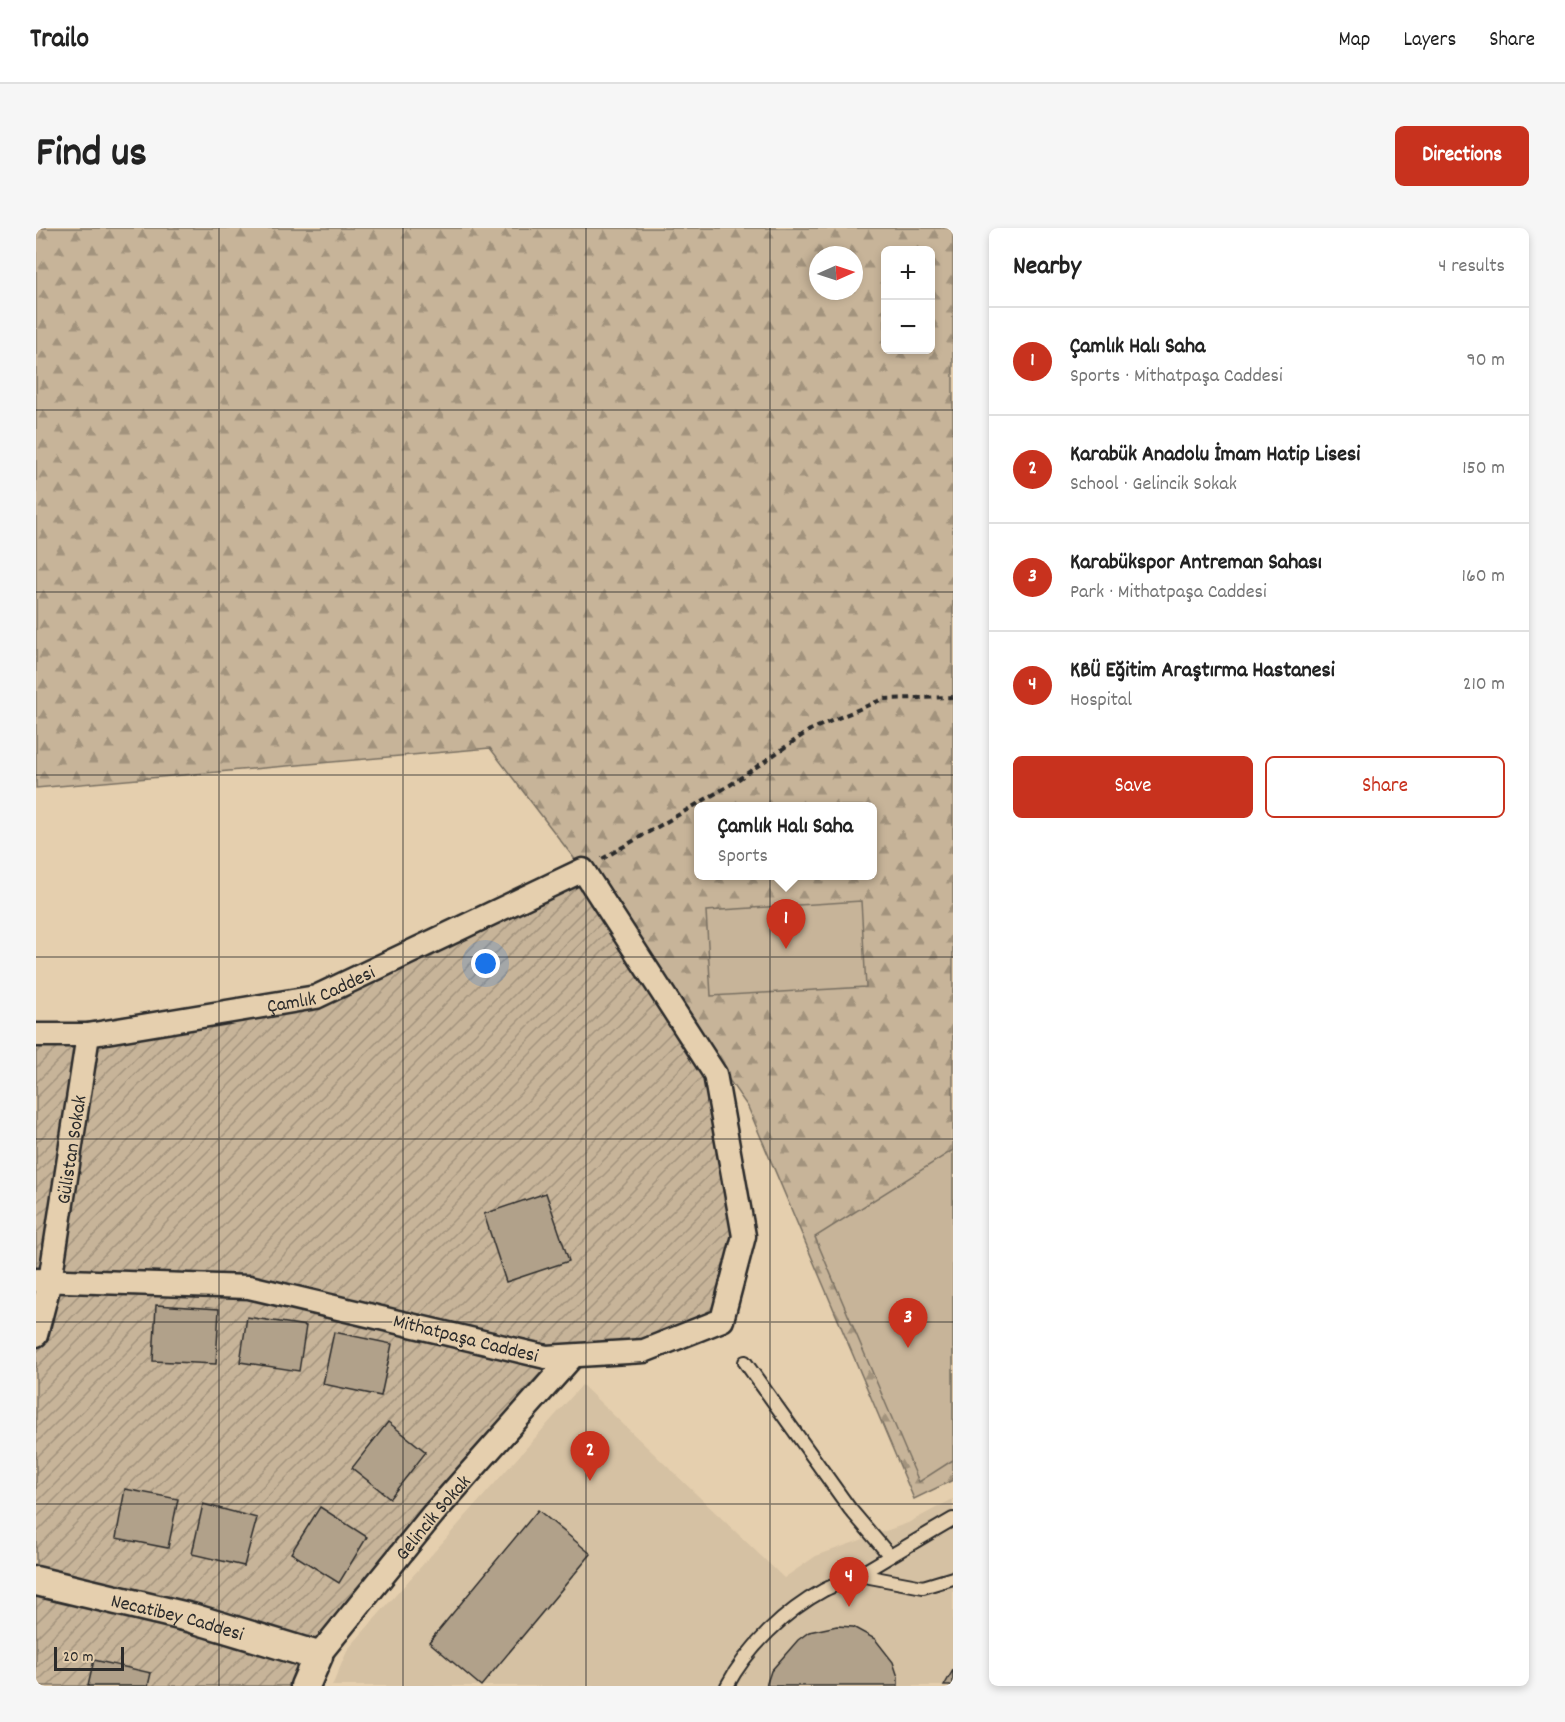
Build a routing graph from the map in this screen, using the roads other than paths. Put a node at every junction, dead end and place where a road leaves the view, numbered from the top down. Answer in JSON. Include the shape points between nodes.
{"nodes":[{"id":1,"x":583,"y":870,"type":"joint"},
{"id":2,"x":36,"y":1035,"type":"edge"},
{"id":3,"x":88,"y":1035,"type":"junction"},
{"id":4,"x":43,"y":1280,"type":"edge"},
{"id":5,"x":36,"y":1335,"type":"edge"},
{"id":6,"x":573,"y":1356,"type":"junction"},
{"id":7,"x":745,"y":1362,"type":"dead end"},
{"id":8,"x":953,"y":1519,"type":"edge"},
{"id":9,"x":890,"y":1556,"type":"junction"},
{"id":10,"x":859,"y":1575,"type":"junction"},
{"id":11,"x":953,"y":1578,"type":"edge"},
{"id":12,"x":36,"y":1581,"type":"edge"},
{"id":13,"x":318,"y":1656,"type":"junction"},
{"id":14,"x":305,"y":1686,"type":"edge"},
{"id":15,"x":727,"y":1686,"type":"edge"}],
"edges":[{"from":1,"to":3,"type":"street","name":"Çamlık Caddesi","via":[[316,997]]},
{"from":1,"to":6,"type":"street","name":"Mithatpaşa Caddesi","via":[[715,1074],[744,1236],[722,1320],[644,1351]]},
{"from":2,"to":3,"type":"street","name":"Çamlık Caddesi"},
{"from":3,"to":4,"type":"street","name":"Gülistan Sokak"},
{"from":4,"to":5,"type":"street","name":"Gülistan Sokak"},
{"from":4,"to":6,"type":"street","name":"Mithatpaşa Caddesi","via":[[249,1287],[546,1357]]},
{"from":6,"to":13,"type":"street","name":"Gelincik Sokak","via":[[433,1514]]},
{"from":7,"to":9,"type":"lane","via":[[850,1509]]},
{"from":8,"to":9,"type":"lane"},
{"from":9,"to":10,"type":"lane"},
{"from":10,"to":11,"type":"lane","via":[[923,1587]]},
{"from":10,"to":15,"type":"lane","via":[[822,1591],[786,1616],[736,1669]]},
{"from":12,"to":13,"type":"street","name":"Necatibey Caddesi","via":[[192,1618]]},
{"from":13,"to":14,"type":"street","name":"Gelincik Sokak"}]}
